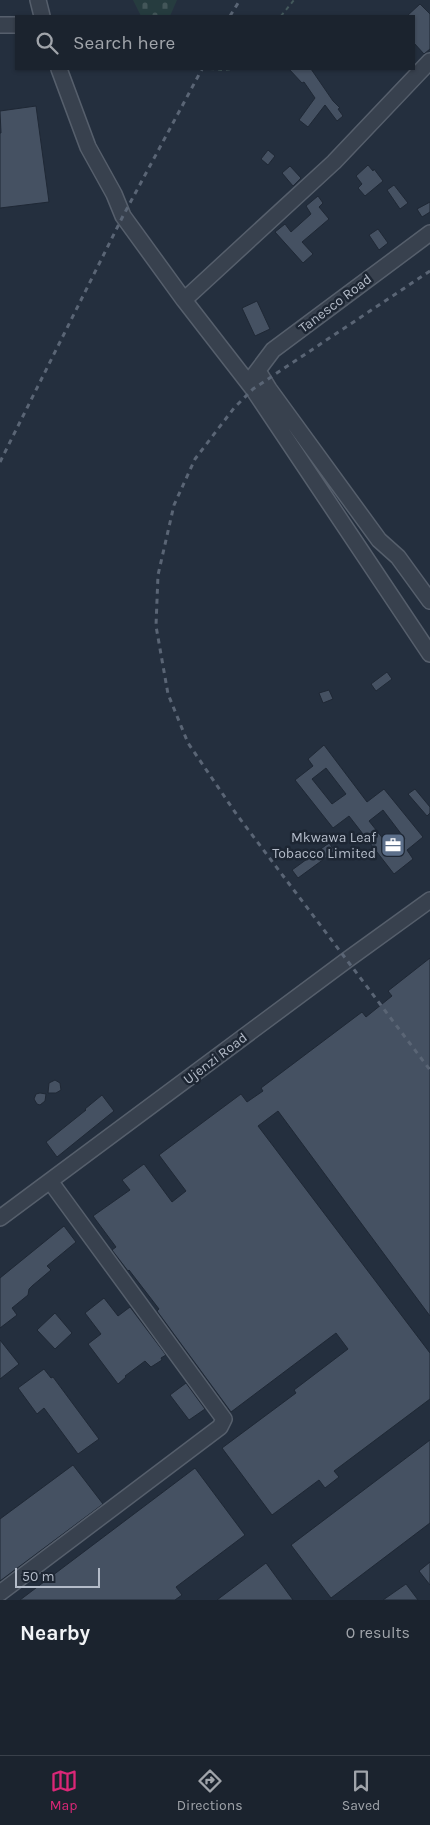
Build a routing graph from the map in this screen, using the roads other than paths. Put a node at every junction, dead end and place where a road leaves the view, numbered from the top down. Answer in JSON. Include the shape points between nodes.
{"nodes":[{"id":1,"x":38,"y":0,"type":"edge"},
{"id":2,"x":42,"y":15,"type":"edge"},
{"id":3,"x":0,"y":25,"type":"edge"},
{"id":4,"x":15,"y":25,"type":"edge"},
{"id":5,"x":430,"y":61,"type":"edge"},
{"id":6,"x":59,"y":70,"type":"edge"},
{"id":7,"x":430,"y":233,"type":"edge"},
{"id":8,"x":184,"y":300,"type":"junction"},
{"id":9,"x":253,"y":377,"type":"junction"},
{"id":10,"x":430,"y":601,"type":"edge"},
{"id":11,"x":430,"y":654,"type":"edge"},
{"id":12,"x":430,"y":900,"type":"edge"},
{"id":13,"x":430,"y":904,"type":"edge"},
{"id":14,"x":398,"y":924,"type":"junction"},
{"id":15,"x":50,"y":1181,"type":"junction"},
{"id":16,"x":0,"y":1218,"type":"edge"},
{"id":17,"x":0,"y":1593,"type":"edge"}],
"edges":[{"from":1,"to":2,"type":"street"},
{"from":3,"to":4,"type":"street"},
{"from":5,"to":8,"type":"street","via":[[334,162]]},
{"from":6,"to":8,"type":"street","via":[[88,147],[123,216]]},
{"from":7,"to":9,"type":"street","name":"Tanesco Road","via":[[273,350]]},
{"from":8,"to":9,"type":"street"},
{"from":9,"to":10,"type":"street","via":[[269,389],[379,540],[398,557]]},
{"from":9,"to":11,"type":"street"},
{"from":12,"to":14,"type":"street","name":"Ujenzi Road"},
{"from":13,"to":14,"type":"street"},
{"from":14,"to":15,"type":"street","name":"Ujenzi Road"},
{"from":15,"to":16,"type":"street","name":"Ujenzi Road"},
{"from":15,"to":17,"type":"street","via":[[224,1419],[220,1427]]}]}
